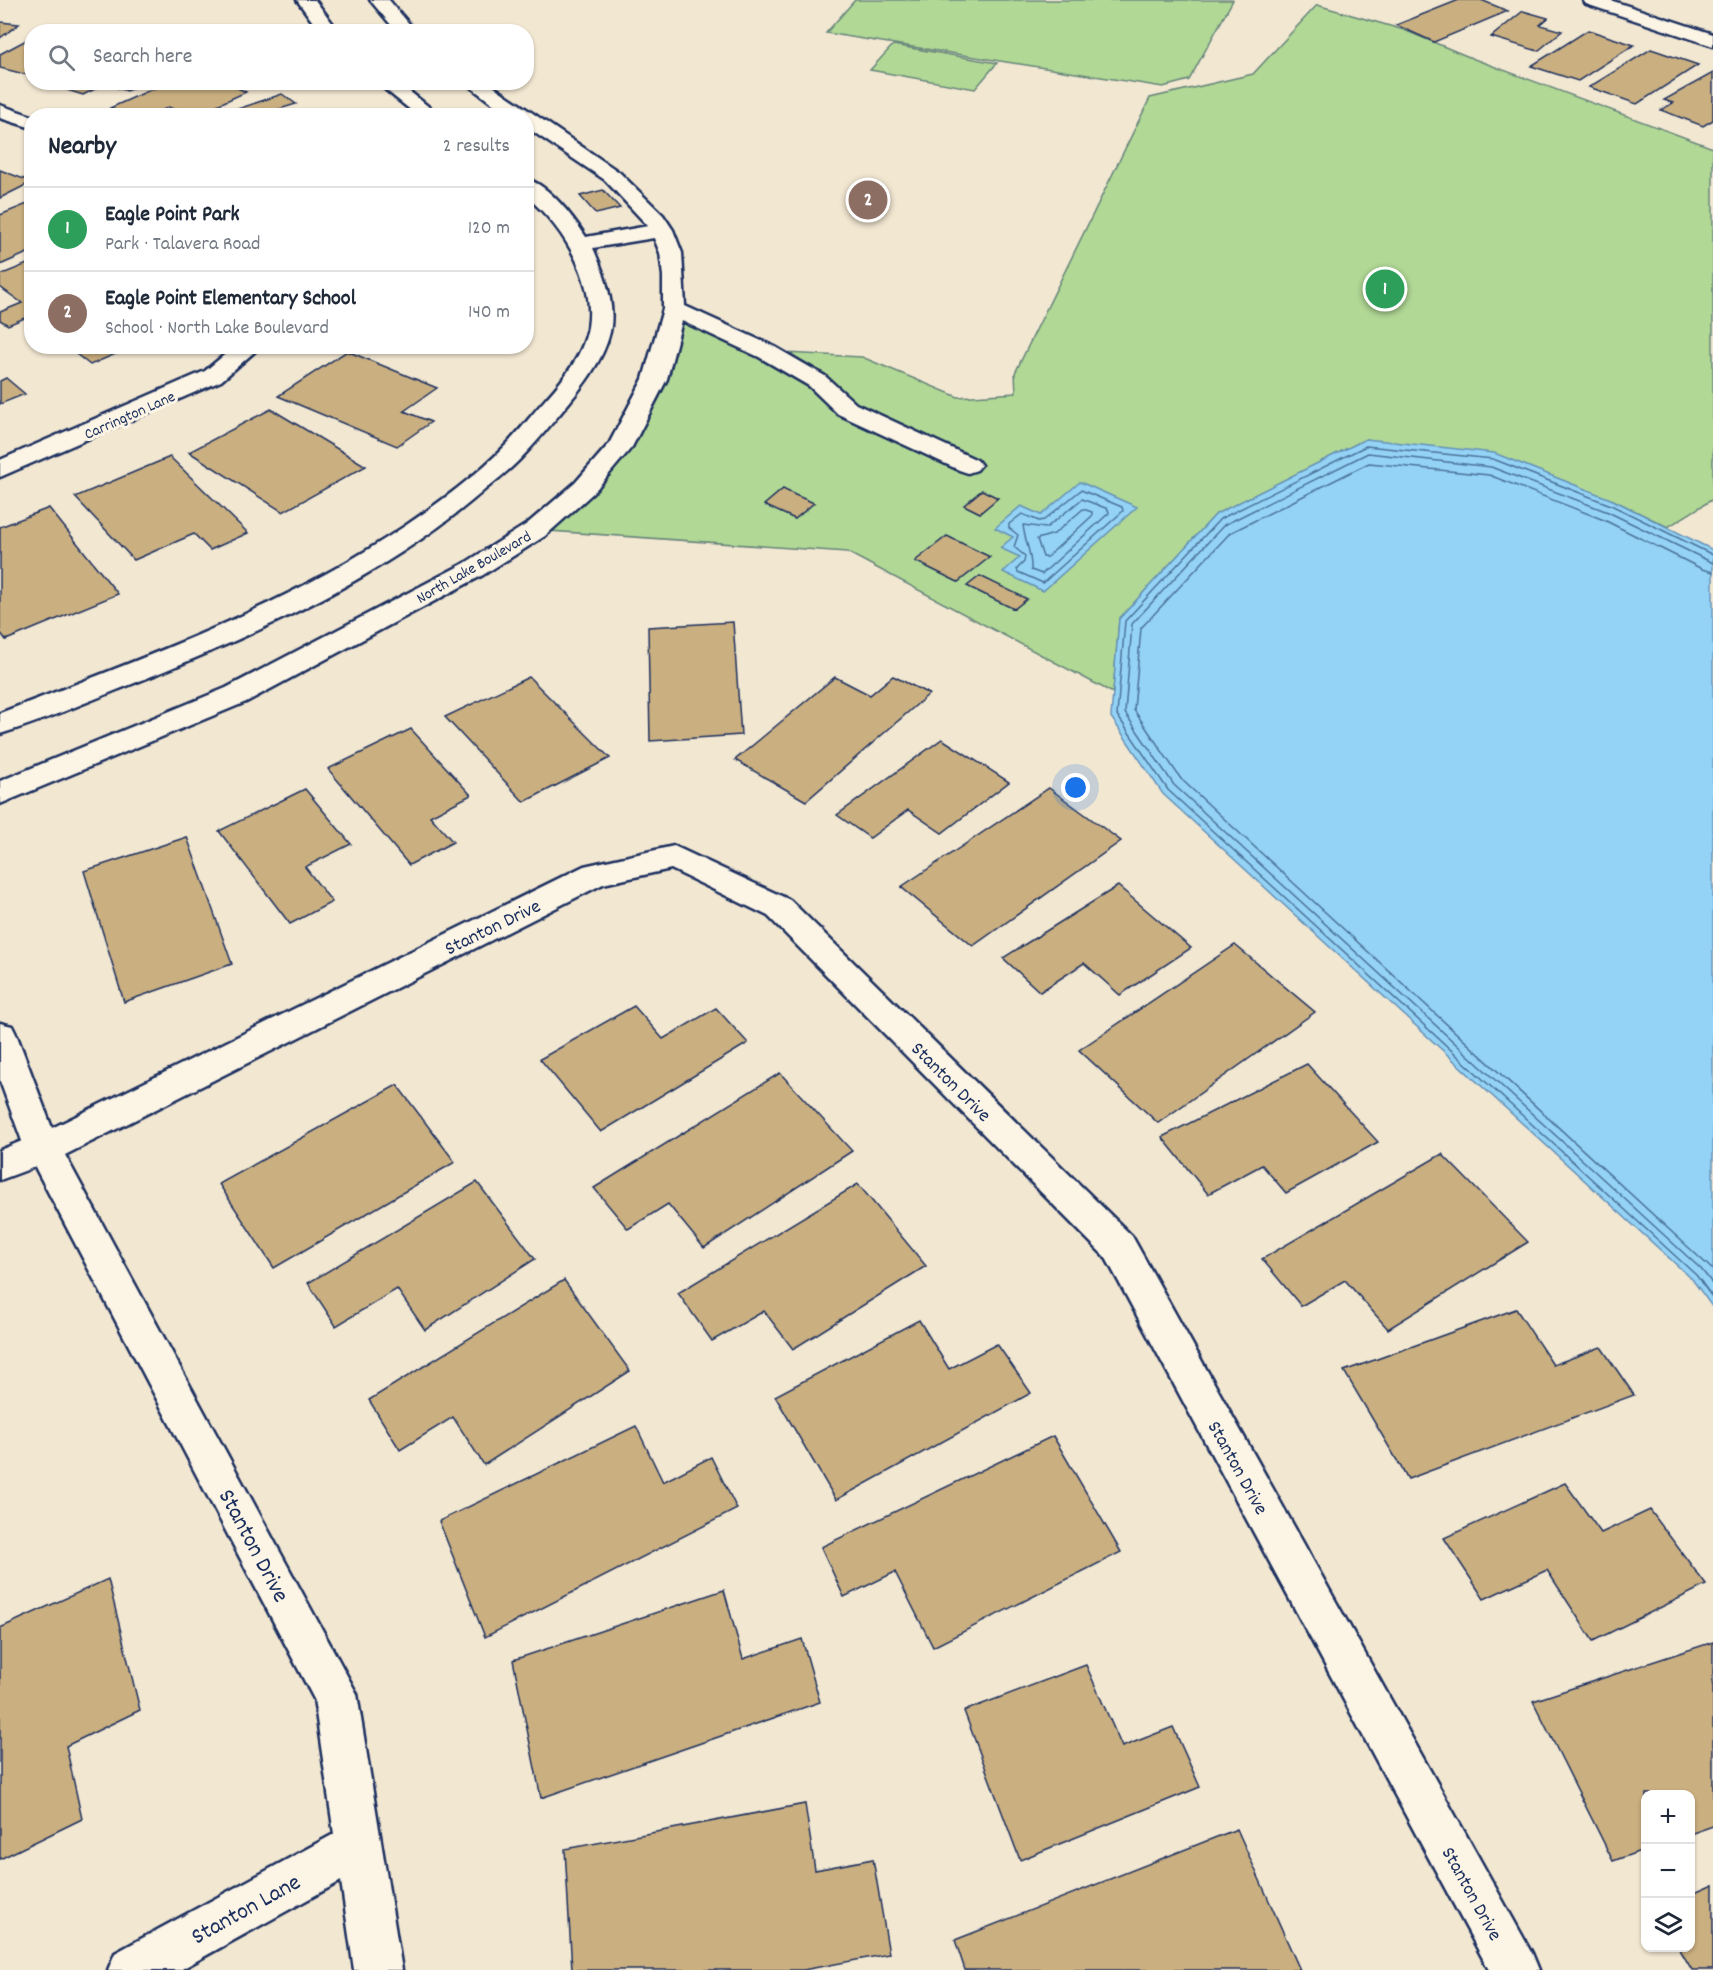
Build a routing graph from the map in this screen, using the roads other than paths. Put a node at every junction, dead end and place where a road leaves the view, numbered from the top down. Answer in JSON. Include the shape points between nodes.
{"nodes":[{"id":1,"x":306,"y":0,"type":"edge"},
{"id":2,"x":379,"y":0,"type":"edge"},
{"id":3,"x":1592,"y":0,"type":"edge"},
{"id":4,"x":324,"y":24,"type":"edge"},
{"id":5,"x":401,"y":24,"type":"edge"},
{"id":6,"x":1713,"y":40,"type":"edge"},
{"id":7,"x":396,"y":90,"type":"edge"},
{"id":8,"x":485,"y":90,"type":"edge"},
{"id":9,"x":420,"y":108,"type":"edge"},
{"id":10,"x":511,"y":108,"type":"edge"},
{"id":11,"x":0,"y":111,"type":"edge"},
{"id":12,"x":24,"y":119,"type":"edge"},
{"id":13,"x":534,"y":123,"type":"edge"},
{"id":14,"x":534,"y":191,"type":"edge"},
{"id":15,"x":662,"y":230,"type":"junction"},
{"id":16,"x":581,"y":244,"type":"junction"},
{"id":17,"x":674,"y":309,"type":"junction"},
{"id":18,"x":240,"y":354,"type":"edge"},
{"id":19,"x":968,"y":465,"type":"dead end"},
{"id":20,"x":0,"y":470,"type":"edge"},
{"id":21,"x":0,"y":724,"type":"edge"},
{"id":22,"x":0,"y":793,"type":"edge"},
{"id":23,"x":0,"y":1036,"type":"edge"},
{"id":24,"x":43,"y":1149,"type":"junction"},
{"id":25,"x":0,"y":1165,"type":"edge"},
{"id":26,"x":358,"y":1846,"type":"junction"},
{"id":27,"x":132,"y":1970,"type":"edge"},
{"id":28,"x":378,"y":1970,"type":"edge"},
{"id":29,"x":1515,"y":1970,"type":"edge"}],
"edges":[{"from":1,"to":4,"type":"street"},
{"from":2,"to":5,"type":"street"},
{"from":3,"to":6,"type":"street"},
{"from":7,"to":9,"type":"street"},
{"from":8,"to":10,"type":"street"},
{"from":11,"to":12,"type":"street"},
{"from":13,"to":15,"type":"street","name":"North Lake Boulevard","via":[[612,176]]},
{"from":14,"to":16,"type":"street","via":[[567,223]]},
{"from":15,"to":16,"type":"street"},
{"from":15,"to":17,"type":"street","name":"North Lake Boulevard","via":[[671,252]]},
{"from":16,"to":21,"type":"street","via":[[594,276],[601,312],[597,337],[584,366],[548,416],[497,469],[437,517],[363,564],[282,608],[192,650]]},
{"from":17,"to":19,"type":"street","via":[[766,351],[817,381],[847,409]]},
{"from":17,"to":22,"type":"street","name":"North Lake Boulevard","via":[[655,379],[620,447],[584,488],[536,530],[474,568],[236,695]]},
{"from":18,"to":20,"type":"street","name":"Carrington Lane","via":[[213,376]]},
{"from":23,"to":24,"type":"street","name":"Stanton Drive"},
{"from":24,"to":25,"type":"street","name":"Stanton Drive"},
{"from":24,"to":26,"type":"street","name":"Stanton Drive","via":[[335,1694]]},
{"from":24,"to":29,"type":"street","name":"Stanton Drive","via":[[595,874],[674,857],[779,908],[1119,1247]]},
{"from":26,"to":27,"type":"street","name":"Stanton Lane"},
{"from":26,"to":28,"type":"street","name":"Stanton Drive"}]}
